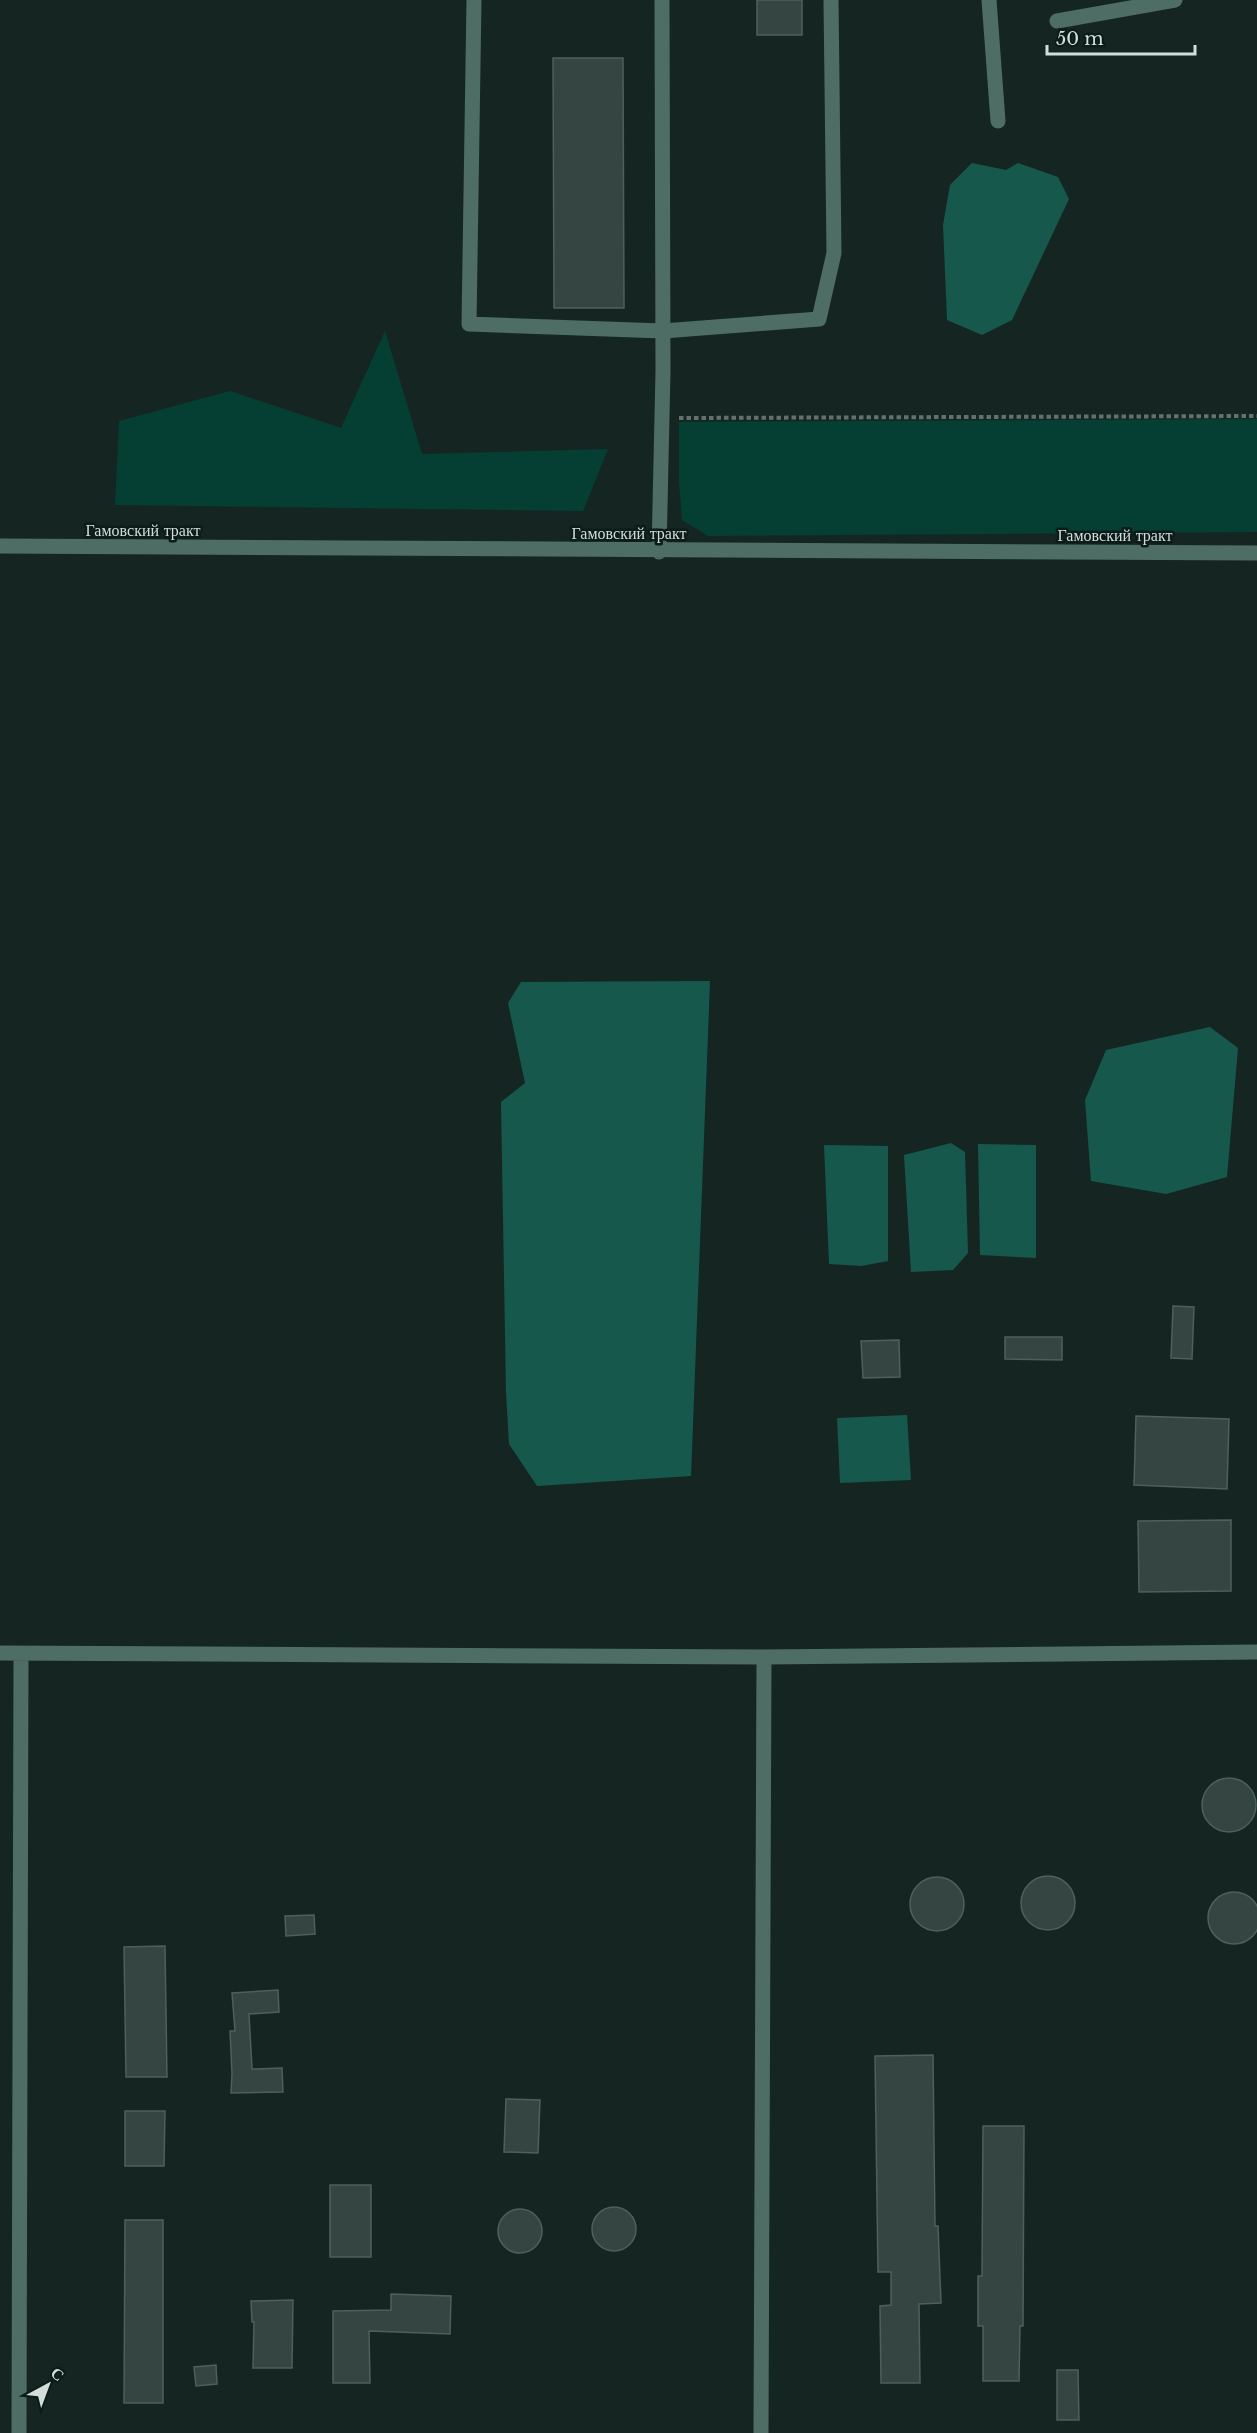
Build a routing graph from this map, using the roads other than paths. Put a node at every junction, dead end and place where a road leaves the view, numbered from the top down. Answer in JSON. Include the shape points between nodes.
{"nodes":[{"id":1,"x":474,"y":0,"type":"edge"},
{"id":2,"x":662,"y":0,"type":"edge"},
{"id":3,"x":831,"y":0,"type":"edge"},
{"id":4,"x":989,"y":0,"type":"edge"},
{"id":5,"x":1175,"y":0,"type":"edge"},
{"id":6,"x":1057,"y":21,"type":"dead end"},
{"id":7,"x":998,"y":122,"type":"dead end"},
{"id":8,"x":663,"y":332,"type":"junction"},
{"id":9,"x":0,"y":546,"type":"edge"},
{"id":10,"x":659,"y":552,"type":"junction"},
{"id":11,"x":1257,"y":553,"type":"edge"},
{"id":12,"x":1257,"y":1652,"type":"edge"},
{"id":13,"x":0,"y":1653,"type":"edge"},
{"id":14,"x":21,"y":1654,"type":"junction"},
{"id":15,"x":764,"y":1657,"type":"junction"},
{"id":16,"x":19,"y":2433,"type":"edge"},
{"id":17,"x":761,"y":2433,"type":"edge"}],
"edges":[{"from":1,"to":8,"type":"street","via":[[469,324]]},
{"from":2,"to":8,"type":"street"},
{"from":3,"to":8,"type":"street","via":[[834,253],[819,318]]},
{"from":4,"to":7,"type":"street"},
{"from":5,"to":6,"type":"street"},
{"from":8,"to":10,"type":"street"},
{"from":9,"to":10,"type":"street","name":"Гамовский тракт"},
{"from":10,"to":11,"type":"street","name":"Гамовский тракт"},
{"from":12,"to":15,"type":"street"},
{"from":13,"to":14,"type":"street"},
{"from":14,"to":15,"type":"street"},
{"from":14,"to":16,"type":"street"},
{"from":15,"to":17,"type":"street"}]}
